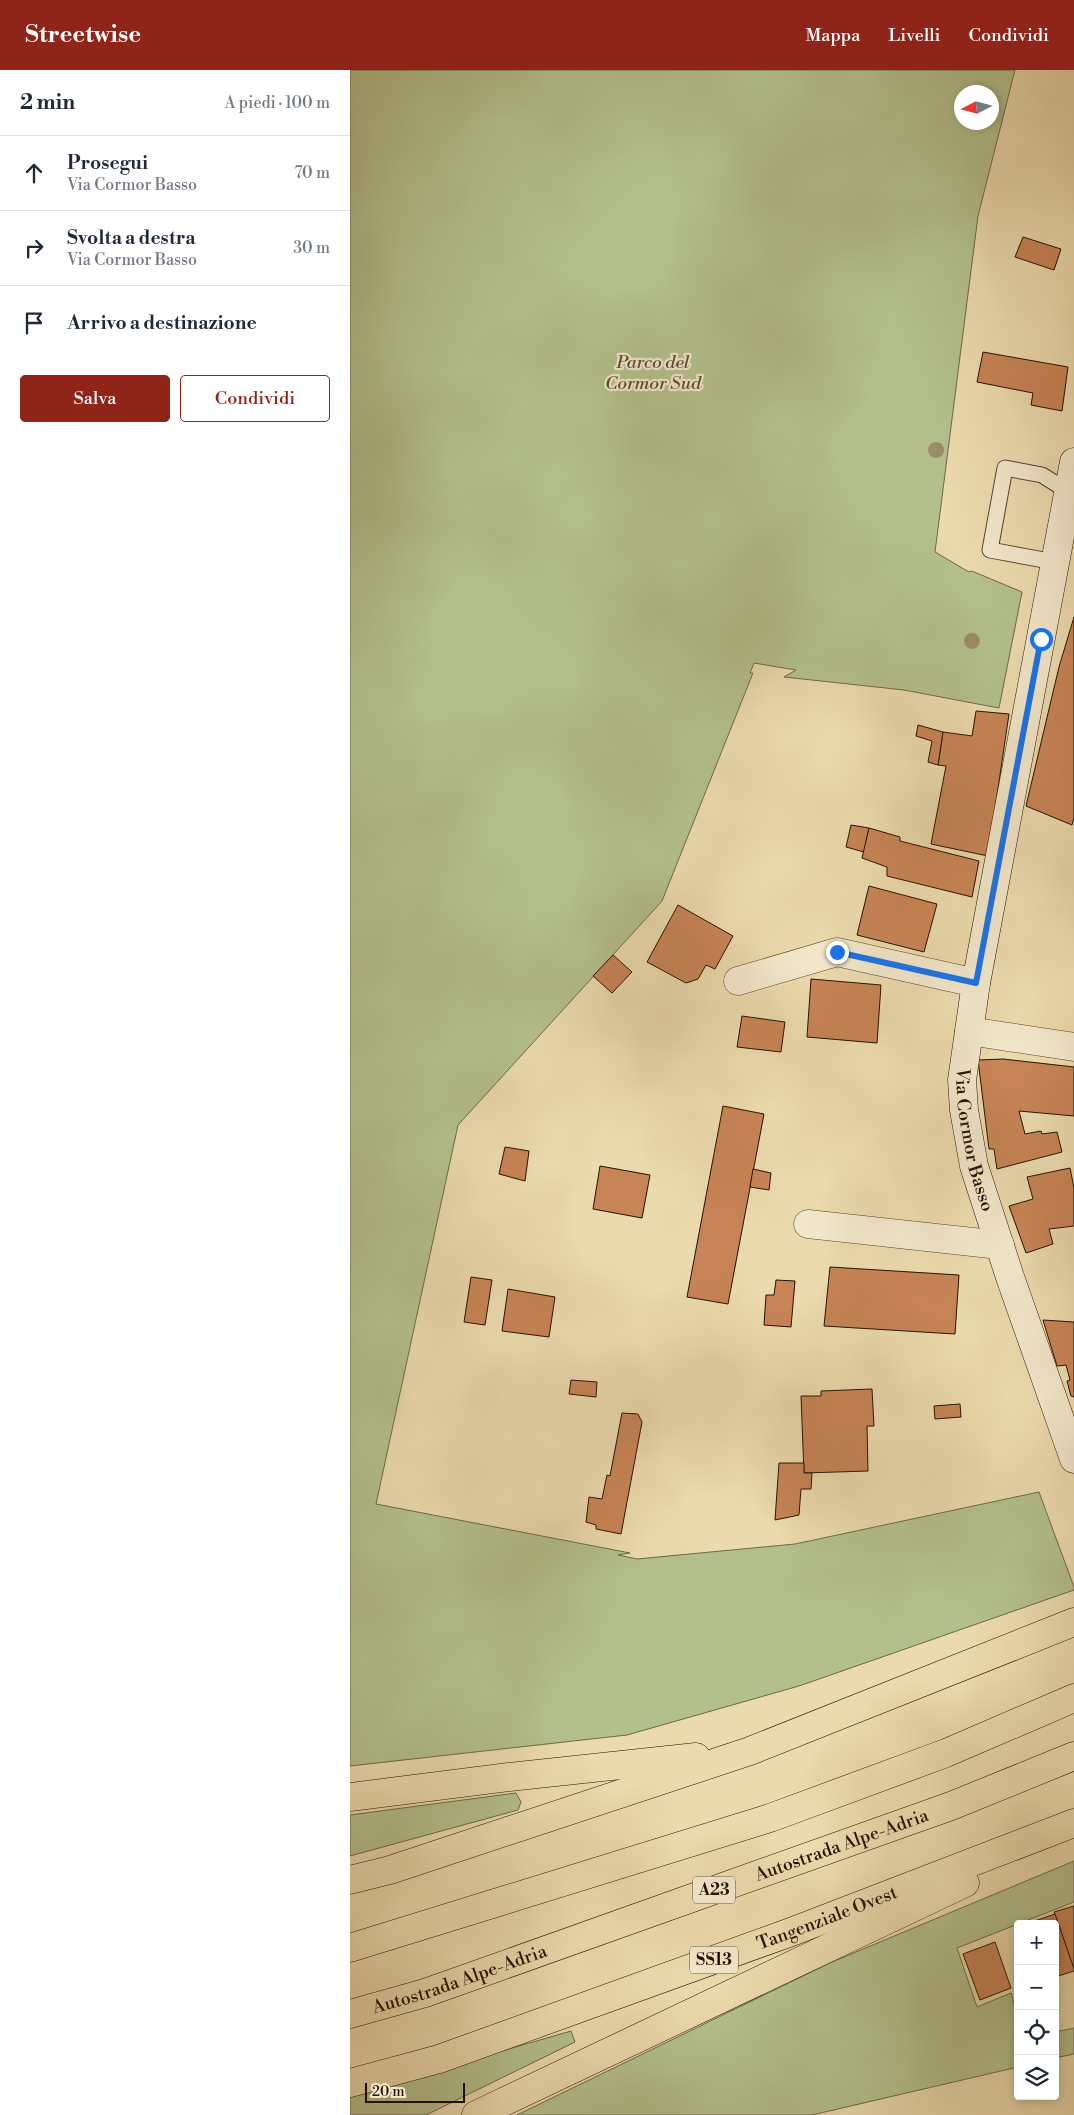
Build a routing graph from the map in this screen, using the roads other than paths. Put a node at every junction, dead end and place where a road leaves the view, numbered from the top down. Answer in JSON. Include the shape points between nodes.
{"nodes":[{"id":1,"x":1074,"y":462,"type":"edge"},
{"id":2,"x":1072,"y":490,"type":"edge"},
{"id":3,"x":1054,"y":562,"type":"junction"},
{"id":4,"x":738,"y":981,"type":"dead end"},
{"id":5,"x":976,"y":983,"type":"junction"},
{"id":6,"x":969,"y":1031,"type":"junction"},
{"id":7,"x":1074,"y":1047,"type":"edge"},
{"id":8,"x":808,"y":1224,"type":"dead end"},
{"id":9,"x":1000,"y":1245,"type":"junction"},
{"id":10,"x":1072,"y":1451,"type":"edge"},
{"id":11,"x":1074,"y":1622,"type":"edge"},
{"id":12,"x":1074,"y":1698,"type":"edge"},
{"id":13,"x":750,"y":1751,"type":"junction"},
{"id":14,"x":1074,"y":1756,"type":"edge"},
{"id":15,"x":350,"y":1797,"type":"edge"},
{"id":16,"x":1074,"y":1824,"type":"edge"},
{"id":17,"x":350,"y":1880,"type":"edge"},
{"id":18,"x":350,"y":1948,"type":"edge"},
{"id":19,"x":350,"y":2014,"type":"edge"},
{"id":20,"x":350,"y":2083,"type":"edge"},
{"id":21,"x":476,"y":2115,"type":"edge"}],
"edges":[{"from":1,"to":2,"type":"street","name":"Via Cormor Basso"},
{"from":2,"to":3,"type":"street","name":"Via Cormor Basso"},
{"from":2,"to":3,"type":"lane","via":[[1042,475],[1005,468],[990,550]]},
{"from":3,"to":5,"type":"street","name":"Via Cormor Basso"},
{"from":4,"to":5,"type":"street","via":[[837,952]]},
{"from":5,"to":6,"type":"street","name":"Via Cormor Basso"},
{"from":6,"to":7,"type":"street"},
{"from":6,"to":9,"type":"street","name":"Via Cormor Basso","via":[[962,1080],[964,1110],[974,1166]]},
{"from":8,"to":9,"type":"street"},
{"from":9,"to":10,"type":"street","name":"Via Cormor Basso"},
{"from":11,"to":13,"type":"highway"},
{"from":12,"to":18,"type":"highway","via":[[946,1753],[770,1818]]},
{"from":13,"to":15,"type":"highway"},
{"from":13,"to":17,"type":"highway","via":[[390,1870]]},
{"from":14,"to":19,"type":"highway","name":"Autostrada Alpe-Adria","number":"A23","via":[[951,1806],[452,1984]]},
{"from":16,"to":20,"type":"highway","name":"Tangenziale Ovest","number":"SS13","via":[[792,1932],[457,2052]]},
{"from":16,"to":21,"type":"highway","via":[[1009,1862]]}]}
